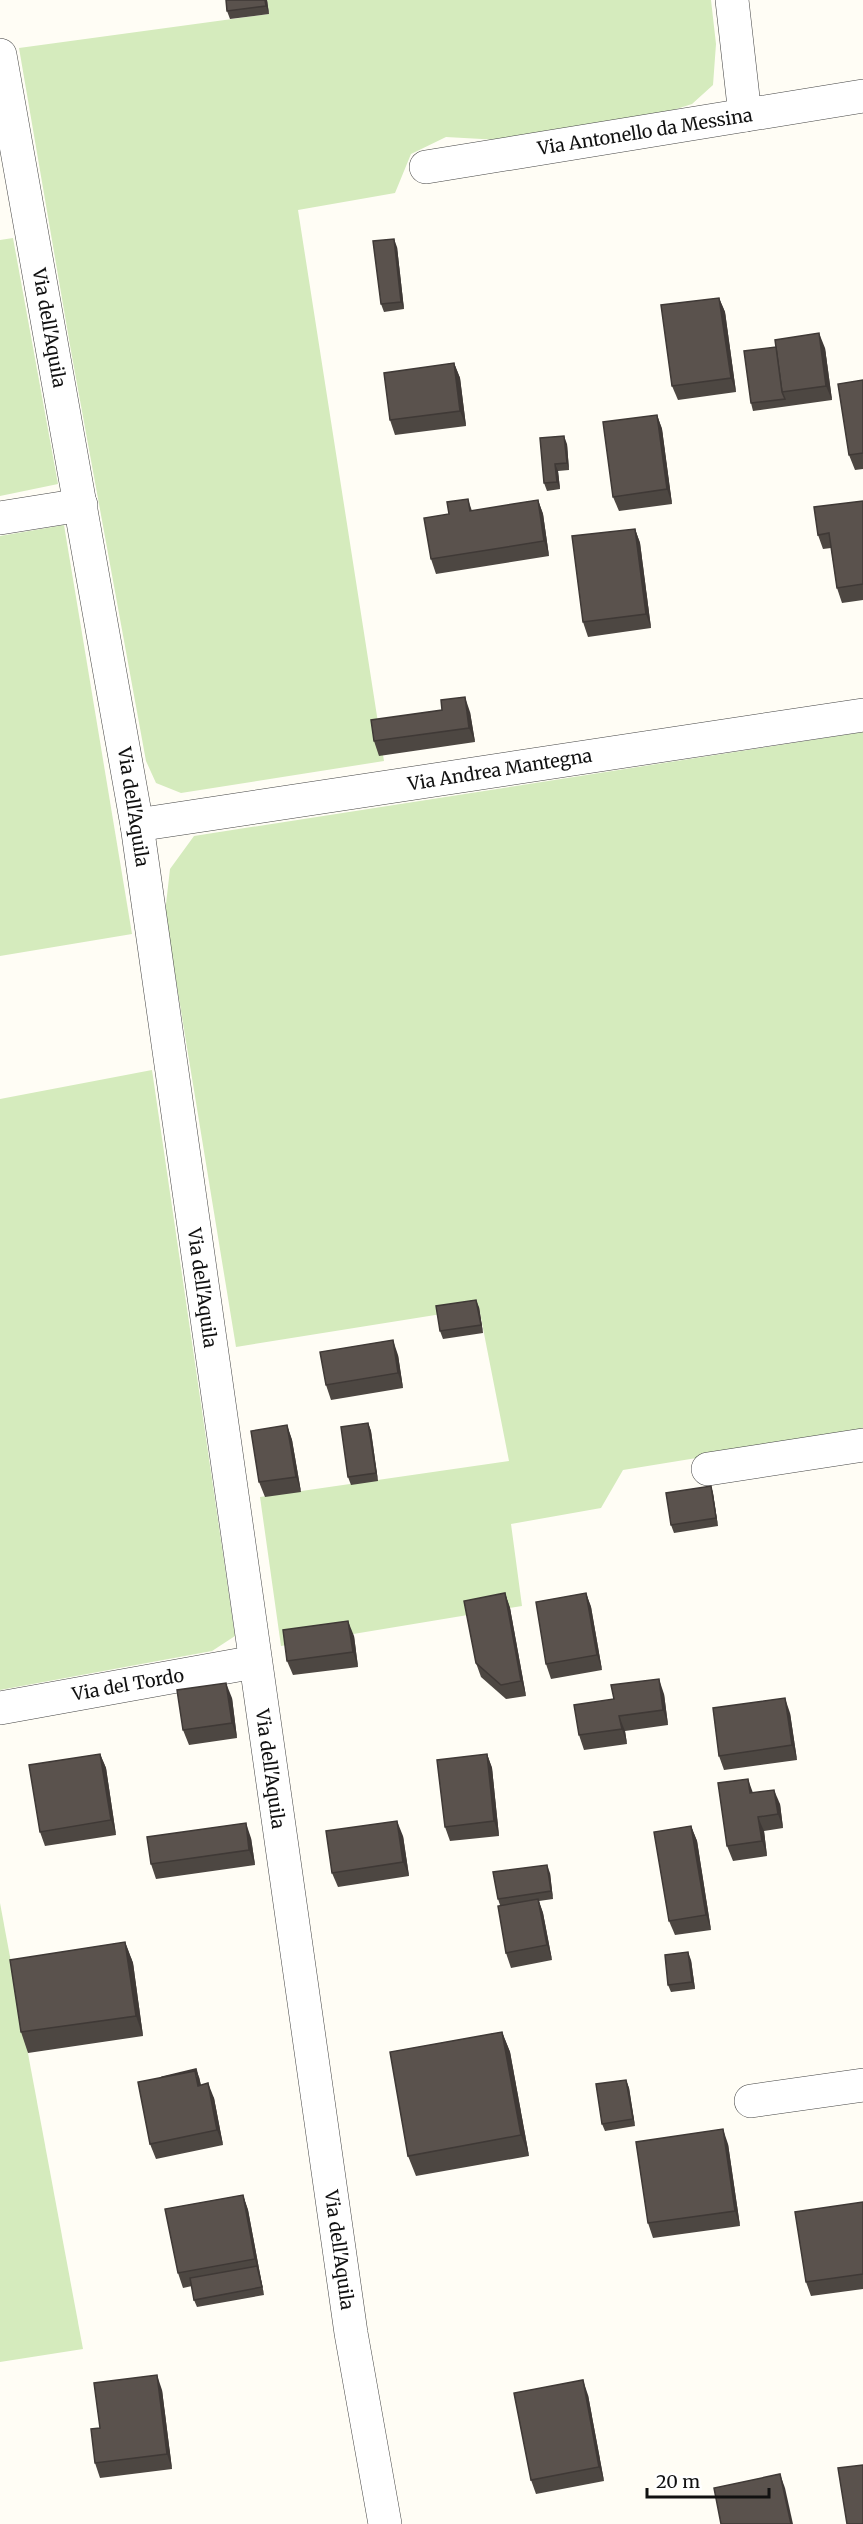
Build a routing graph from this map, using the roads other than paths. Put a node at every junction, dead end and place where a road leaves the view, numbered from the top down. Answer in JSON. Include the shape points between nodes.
{"nodes":[{"id":1,"x":732,"y":0,"type":"edge"},
{"id":2,"x":0,"y":55,"type":"edge"},
{"id":3,"x":863,"y":96,"type":"edge"},
{"id":4,"x":745,"y":115,"type":"junction"},
{"id":5,"x":426,"y":168,"type":"dead end"},
{"id":6,"x":81,"y":505,"type":"junction"},
{"id":7,"x":0,"y":518,"type":"edge"},
{"id":8,"x":863,"y":715,"type":"edge"},
{"id":9,"x":137,"y":825,"type":"junction"},
{"id":10,"x":863,"y":1445,"type":"edge"},
{"id":11,"x":708,"y":1469,"type":"dead end"},
{"id":12,"x":255,"y":1662,"type":"junction"},
{"id":13,"x":0,"y":1708,"type":"edge"},
{"id":14,"x":863,"y":2085,"type":"edge"},
{"id":15,"x":751,"y":2101,"type":"dead end"},
{"id":16,"x":385,"y":2524,"type":"edge"}],
"edges":[{"from":1,"to":4,"type":"street"},
{"from":2,"to":6,"type":"street","name":"Via dell'Aquila"},
{"from":3,"to":4,"type":"street","name":"Via Antonello da Messina"},
{"from":4,"to":5,"type":"street","name":"Via Antonello da Messina"},
{"from":6,"to":7,"type":"street"},
{"from":6,"to":9,"type":"street","name":"Via dell'Aquila"},
{"from":8,"to":9,"type":"street","name":"Via Andrea Mantegna"},
{"from":9,"to":12,"type":"street","name":"Via dell'Aquila"},
{"from":10,"to":11,"type":"street"},
{"from":12,"to":13,"type":"street","name":"Via del Tordo"},
{"from":12,"to":16,"type":"street","name":"Via dell'Aquila","via":[[349,2321]]},
{"from":14,"to":15,"type":"street"}]}
